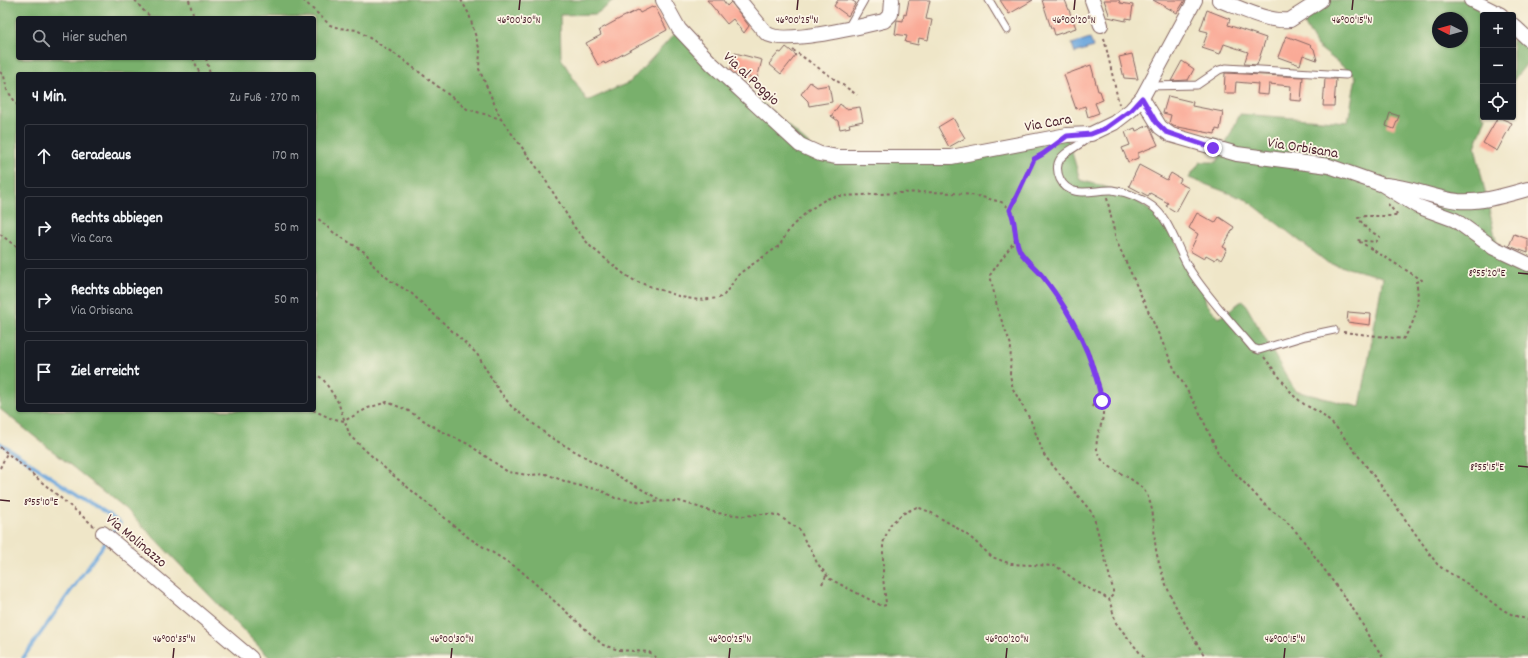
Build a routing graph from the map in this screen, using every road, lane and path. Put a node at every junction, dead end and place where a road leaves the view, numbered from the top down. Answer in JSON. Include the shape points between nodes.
{"nodes":[{"id":1,"x":135,"y":0,"type":"edge"},
{"id":2,"x":189,"y":0,"type":"edge"},
{"id":3,"x":303,"y":0,"type":"edge"},
{"id":4,"x":461,"y":0,"type":"edge"},
{"id":5,"x":663,"y":0,"type":"edge"},
{"id":6,"x":739,"y":0,"type":"edge"},
{"id":7,"x":747,"y":0,"type":"edge"},
{"id":8,"x":864,"y":0,"type":"edge"},
{"id":9,"x":892,"y":0,"type":"edge"},
{"id":10,"x":988,"y":0,"type":"edge"},
{"id":11,"x":1092,"y":0,"type":"edge"},
{"id":12,"x":1195,"y":0,"type":"edge"},
{"id":13,"x":1219,"y":0,"type":"edge"},
{"id":14,"x":1321,"y":0,"type":"edge"},
{"id":15,"x":1472,"y":0,"type":"edge"},
{"id":16,"x":1495,"y":12,"type":"edge"},
{"id":17,"x":150,"y":16,"type":"edge"},
{"id":18,"x":193,"y":16,"type":"edge"},
{"id":19,"x":754,"y":18,"type":"junction"},
{"id":20,"x":1101,"y":25,"type":"joint"},
{"id":21,"x":848,"y":28,"type":"junction"},
{"id":22,"x":1516,"y":28,"type":"edge"},
{"id":23,"x":1007,"y":30,"type":"dead end"},
{"id":24,"x":786,"y":38,"type":"junction"},
{"id":25,"x":1528,"y":39,"type":"edge"},
{"id":26,"x":194,"y":60,"type":"edge"},
{"id":27,"x":206,"y":60,"type":"edge"},
{"id":28,"x":0,"y":72,"type":"edge"},
{"id":29,"x":199,"y":72,"type":"edge"},
{"id":30,"x":210,"y":72,"type":"edge"},
{"id":31,"x":1346,"y":75,"type":"dead end"},
{"id":32,"x":1145,"y":92,"type":"junction"},
{"id":33,"x":856,"y":95,"type":"dead end"},
{"id":34,"x":16,"y":103,"type":"edge"},
{"id":35,"x":1123,"y":117,"type":"junction"},
{"id":36,"x":501,"y":119,"type":"junction"},
{"id":37,"x":1091,"y":134,"type":"junction"},
{"id":38,"x":1049,"y":149,"type":"dead end"},
{"id":39,"x":837,"y":157,"type":"joint"},
{"id":40,"x":1383,"y":185,"type":"junction"},
{"id":41,"x":1528,"y":189,"type":"edge"},
{"id":42,"x":1105,"y":190,"type":"junction"},
{"id":43,"x":1010,"y":210,"type":"junction"},
{"id":44,"x":316,"y":217,"type":"edge"},
{"id":45,"x":0,"y":234,"type":"edge"},
{"id":46,"x":1016,"y":239,"type":"junction"},
{"id":47,"x":16,"y":246,"type":"edge"},
{"id":48,"x":1528,"y":264,"type":"edge"},
{"id":49,"x":1334,"y":330,"type":"joint"},
{"id":50,"x":1259,"y":350,"type":"junction"},
{"id":51,"x":316,"y":374,"type":"edge"},
{"id":52,"x":1100,"y":391,"type":"junction"},
{"id":53,"x":1092,"y":407,"type":"dead end"},
{"id":54,"x":316,"y":411,"type":"edge"},
{"id":55,"x":344,"y":421,"type":"junction"},
{"id":56,"x":0,"y":447,"type":"edge"},
{"id":57,"x":7,"y":453,"type":"junction"},
{"id":58,"x":0,"y":468,"type":"edge"},
{"id":59,"x":663,"y":502,"type":"junction"},
{"id":60,"x":103,"y":533,"type":"joint"},
{"id":61,"x":827,"y":574,"type":"junction"},
{"id":62,"x":822,"y":584,"type":"dead end"},
{"id":63,"x":1109,"y":599,"type":"junction"},
{"id":64,"x":1528,"y":619,"type":"edge"},
{"id":65,"x":251,"y":658,"type":"edge"},
{"id":66,"x":657,"y":658,"type":"edge"},
{"id":67,"x":1144,"y":658,"type":"edge"},
{"id":68,"x":1206,"y":658,"type":"edge"},
{"id":69,"x":1384,"y":658,"type":"edge"}],
"edges":[{"from":1,"to":17,"type":"path"},
{"from":2,"to":18,"type":"path"},
{"from":3,"to":36,"type":"path","via":[[330,25],[357,30],[401,58],[467,109]]},
{"from":4,"to":36,"type":"path","via":[[469,14],[480,51],[479,69]]},
{"from":5,"to":39,"type":"street","name":"Via al Poggio","via":[[679,29],[779,127],[800,144],[820,154]]},
{"from":6,"to":19,"type":"street"},
{"from":7,"to":19,"type":"lane"},
{"from":8,"to":21,"type":"lane"},
{"from":9,"to":21,"type":"street","via":[[892,10],[887,20]]},
{"from":10,"to":23,"type":"lane"},
{"from":11,"to":20,"type":"street"},
{"from":12,"to":32,"type":"street","name":"Via Cara"},
{"from":13,"to":14,"type":"street","via":[[1284,21],[1290,20]]},
{"from":15,"to":16,"type":"street"},
{"from":19,"to":24,"type":"street","via":[[768,35]]},
{"from":20,"to":35,"type":"path"},
{"from":21,"to":24,"type":"street"},
{"from":22,"to":25,"type":"street"},
{"from":24,"to":33,"type":"path","via":[[787,46]]},
{"from":26,"to":29,"type":"path"},
{"from":27,"to":30,"type":"path"},
{"from":28,"to":34,"type":"path","via":[[4,76],[7,90]]},
{"from":31,"to":32,"type":"lane","via":[[1226,68],[1197,85]]},
{"from":32,"to":35,"type":"street","name":"Via Cara"},
{"from":32,"to":40,"type":"street","name":"Via Orbisana","via":[[1160,127],[1172,135],[1237,154],[1329,166]]},
{"from":35,"to":37,"type":"street","name":"Via Cara"},
{"from":36,"to":43,"type":"path","via":[[541,172],[575,228],[592,247],[635,281],[681,297],[699,300],[719,298],[740,273],[779,246],[792,227],[808,211],[826,199],[838,196],[976,194],[1001,201]]},
{"from":37,"to":39,"type":"street","name":"Via Cara","via":[[951,157]]},
{"from":37,"to":42,"type":"lane","via":[[1084,143],[1071,148],[1062,156],[1059,166],[1060,178],[1073,191]]},
{"from":38,"to":43,"type":"path","via":[[1034,159]]},
{"from":40,"to":41,"type":"street","via":[[1403,186],[1459,201],[1492,198]]},
{"from":40,"to":48,"type":"street","name":"Via Orbisana","via":[[1417,206],[1455,220],[1494,248]]},
{"from":40,"to":49,"type":"path","via":[[1381,195],[1398,216],[1358,218],[1367,229],[1380,237],[1376,242],[1357,240],[1422,280],[1416,282],[1419,294],[1411,329],[1403,339]]},
{"from":42,"to":50,"type":"lane","via":[[1131,195],[1156,209],[1203,288],[1253,348]]},
{"from":42,"to":69,"type":"path","via":[[1116,240],[1174,368],[1198,409],[1220,457],[1268,508],[1285,520],[1300,536],[1358,616]]},
{"from":43,"to":46,"type":"path","via":[[1014,217]]},
{"from":44,"to":59,"type":"path","via":[[333,232],[366,253],[374,266],[391,281],[411,293],[477,354],[511,406],[550,437]]},
{"from":45,"to":47,"type":"path"},
{"from":46,"to":52,"type":"path","via":[[1025,257],[1044,278],[1086,346]]},
{"from":46,"to":63,"type":"path","via":[[990,275],[998,311],[1011,345],[1010,375],[1013,389],[1031,420],[1044,455],[1093,514],[1113,589]]},
{"from":49,"to":50,"type":"lane"},
{"from":50,"to":64,"type":"path","via":[[1294,396],[1336,427],[1385,490],[1437,564],[1507,613]]},
{"from":51,"to":55,"type":"path","via":[[323,379],[338,402]]},
{"from":52,"to":53,"type":"path"},
{"from":52,"to":68,"type":"path","via":[[1103,411],[1096,440],[1098,454],[1102,460],[1135,481],[1146,493],[1155,526],[1157,557],[1163,575],[1180,616]]},
{"from":54,"to":55,"type":"path"},
{"from":55,"to":59,"type":"path","via":[[368,408],[387,402],[407,410],[468,444],[508,472],[546,474],[572,484],[600,490],[615,498]]},
{"from":55,"to":66,"type":"path","via":[[350,436],[388,471],[469,538],[519,569],[603,645],[619,650],[650,652]]},
{"from":56,"to":57,"type":"path","name":"Via Molinazzo"},
{"from":57,"to":58,"type":"path"},
{"from":57,"to":60,"type":"path","name":"Via Molinazzo"},
{"from":59,"to":61,"type":"path","via":[[679,501],[717,513],[778,516],[800,530],[817,562]]},
{"from":60,"to":65,"type":"street","name":"Via Molinazzo"},
{"from":61,"to":62,"type":"path"},
{"from":61,"to":63,"type":"path","via":[[834,582],[876,604],[886,606],[883,578],[884,543],[890,525],[902,514],[917,507],[954,526],[992,557],[1011,564],[1056,566],[1082,585]]},
{"from":63,"to":67,"type":"path","via":[[1120,630]]}]}
